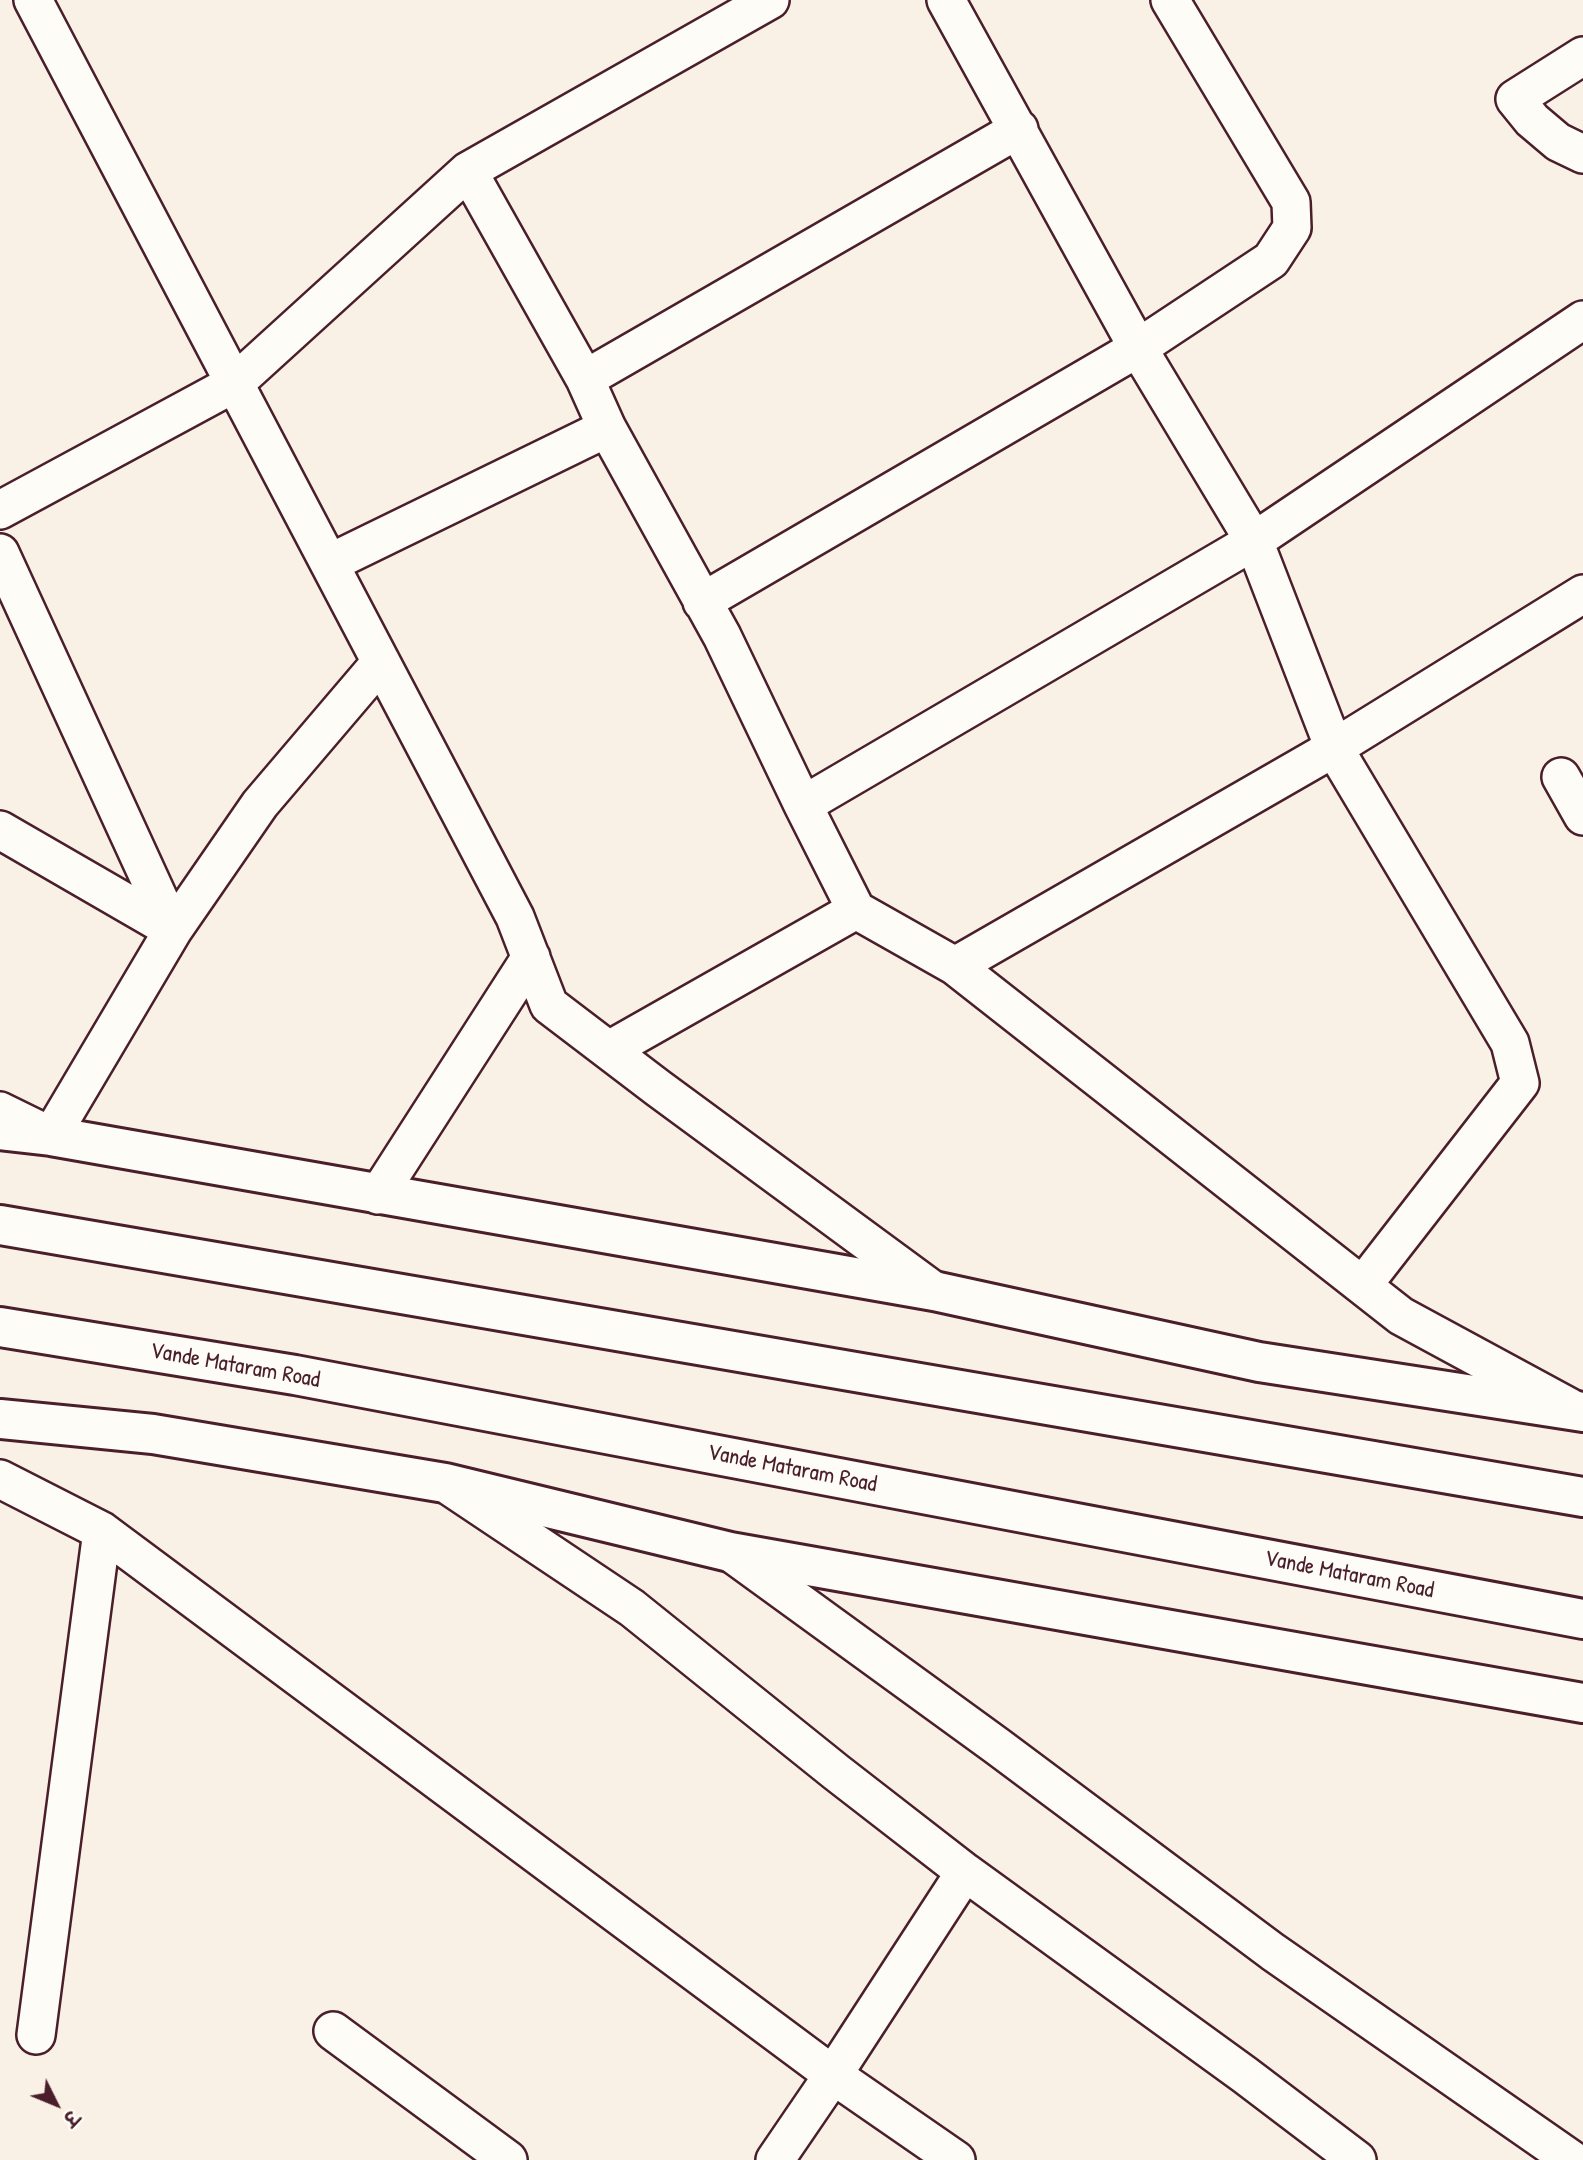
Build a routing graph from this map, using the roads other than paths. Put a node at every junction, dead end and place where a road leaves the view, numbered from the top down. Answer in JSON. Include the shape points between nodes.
{"nodes":[{"id":1,"x":33,"y":0,"type":"edge"},
{"id":2,"x":770,"y":0,"type":"edge"},
{"id":3,"x":946,"y":0,"type":"edge"},
{"id":4,"x":1170,"y":0,"type":"edge"},
{"id":5,"x":1583,"y":57,"type":"edge"},
{"id":6,"x":1019,"y":129,"type":"junction"},
{"id":7,"x":1583,"y":154,"type":"edge"},
{"id":8,"x":468,"y":171,"type":"junction"},
{"id":9,"x":1583,"y":320,"type":"edge"},
{"id":10,"x":1138,"y":348,"type":"junction"},
{"id":11,"x":585,"y":379,"type":"junction"},
{"id":12,"x":235,"y":383,"type":"junction"},
{"id":13,"x":607,"y":428,"type":"junction"},
{"id":14,"x":0,"y":510,"type":"edge"},
{"id":15,"x":1254,"y":541,"type":"junction"},
{"id":16,"x":0,"y":553,"type":"edge"},
{"id":17,"x":330,"y":563,"type":"junction"},
{"id":18,"x":1583,"y":594,"type":"edge"},
{"id":19,"x":702,"y":602,"type":"junction"},
{"id":20,"x":381,"y":662,"type":"junction"},
{"id":21,"x":1334,"y":748,"type":"junction"},
{"id":22,"x":1561,"y":777,"type":"dead end"},
{"id":23,"x":803,"y":805,"type":"junction"},
{"id":24,"x":1583,"y":816,"type":"edge"},
{"id":25,"x":0,"y":830,"type":"edge"},
{"id":26,"x":856,"y":910,"type":"junction"},
{"id":27,"x":173,"y":930,"type":"junction"},
{"id":28,"x":530,"y":957,"type":"junction"},
{"id":29,"x":955,"y":966,"type":"junction"},
{"id":30,"x":609,"y":1050,"type":"junction"},
{"id":31,"x":0,"y":1111,"type":"edge"},
{"id":32,"x":0,"y":1130,"type":"edge"},
{"id":33,"x":51,"y":1136,"type":"junction"},
{"id":34,"x":378,"y":1195,"type":"junction"},
{"id":35,"x":0,"y":1225,"type":"edge"},
{"id":36,"x":1363,"y":1285,"type":"junction"},
{"id":37,"x":934,"y":1291,"type":"junction"},
{"id":38,"x":0,"y":1327,"type":"edge"},
{"id":39,"x":1581,"y":1409,"type":"edge"},
{"id":40,"x":0,"y":1419,"type":"edge"},
{"id":41,"x":0,"y":1479,"type":"edge"},
{"id":42,"x":445,"y":1483,"type":"junction"},
{"id":43,"x":1583,"y":1497,"type":"edge"},
{"id":44,"x":102,"y":1531,"type":"junction"},
{"id":45,"x":730,"y":1552,"type":"junction"},
{"id":46,"x":1583,"y":1619,"type":"edge"},
{"id":47,"x":1583,"y":1703,"type":"edge"},
{"id":48,"x":965,"y":1872,"type":"junction"},
{"id":49,"x":333,"y":2031,"type":"dead end"},
{"id":50,"x":36,"y":2035,"type":"dead end"},
{"id":51,"x":833,"y":2075,"type":"junction"},
{"id":52,"x":508,"y":2160,"type":"edge"},
{"id":53,"x":775,"y":2160,"type":"edge"},
{"id":54,"x":956,"y":2160,"type":"edge"},
{"id":55,"x":1357,"y":2160,"type":"edge"},
{"id":56,"x":1572,"y":2160,"type":"edge"}],
"edges":[{"from":1,"to":12,"type":"street"},
{"from":2,"to":8,"type":"street"},
{"from":3,"to":6,"type":"street"},
{"from":4,"to":10,"type":"street","via":[[1292,202],[1293,228],[1271,260]]},
{"from":5,"to":7,"type":"street","via":[[1515,99],[1558,142]]},
{"from":6,"to":10,"type":"street"},
{"from":6,"to":11,"type":"street"},
{"from":8,"to":11,"type":"street"},
{"from":8,"to":12,"type":"street"},
{"from":9,"to":15,"type":"street"},
{"from":10,"to":15,"type":"street"},
{"from":10,"to":19,"type":"street"},
{"from":11,"to":13,"type":"street"},
{"from":12,"to":14,"type":"street"},
{"from":12,"to":17,"type":"street"},
{"from":13,"to":17,"type":"street"},
{"from":13,"to":19,"type":"street"},
{"from":15,"to":21,"type":"street"},
{"from":15,"to":23,"type":"street"},
{"from":16,"to":27,"type":"street"},
{"from":17,"to":20,"type":"street"},
{"from":18,"to":21,"type":"street"},
{"from":19,"to":23,"type":"street"},
{"from":20,"to":27,"type":"street","via":[[260,804]]},
{"from":20,"to":28,"type":"street","via":[[515,917]]},
{"from":21,"to":29,"type":"street"},
{"from":21,"to":36,"type":"street","via":[[1510,1043],[1520,1083]]},
{"from":22,"to":24,"type":"street"},
{"from":23,"to":26,"type":"street"},
{"from":25,"to":27,"type":"street"},
{"from":26,"to":29,"type":"street"},
{"from":26,"to":30,"type":"street"},
{"from":27,"to":33,"type":"street"},
{"from":28,"to":30,"type":"street","via":[[549,1004]]},
{"from":28,"to":34,"type":"street"},
{"from":29,"to":36,"type":"street"},
{"from":30,"to":37,"type":"street"},
{"from":31,"to":33,"type":"street"},
{"from":32,"to":33,"type":"street"},
{"from":33,"to":34,"type":"street"},
{"from":34,"to":37,"type":"street"},
{"from":35,"to":43,"type":"street"},
{"from":36,"to":39,"type":"street","via":[[1401,1316]]},
{"from":37,"to":39,"type":"street","via":[[1259,1362]]},
{"from":38,"to":46,"type":"street","name":"Vande Mataram Road","via":[[295,1375]]},
{"from":40,"to":42,"type":"street","via":[[153,1434]]},
{"from":41,"to":44,"type":"street"},
{"from":42,"to":45,"type":"street"},
{"from":42,"to":48,"type":"street","via":[[632,1608]]},
{"from":44,"to":50,"type":"street"},
{"from":44,"to":51,"type":"street"},
{"from":45,"to":47,"type":"street"},
{"from":45,"to":56,"type":"street","via":[[1273,1952]]},
{"from":48,"to":51,"type":"street"},
{"from":48,"to":55,"type":"street"},
{"from":49,"to":52,"type":"street"},
{"from":51,"to":53,"type":"street"},
{"from":51,"to":54,"type":"street"}]}
